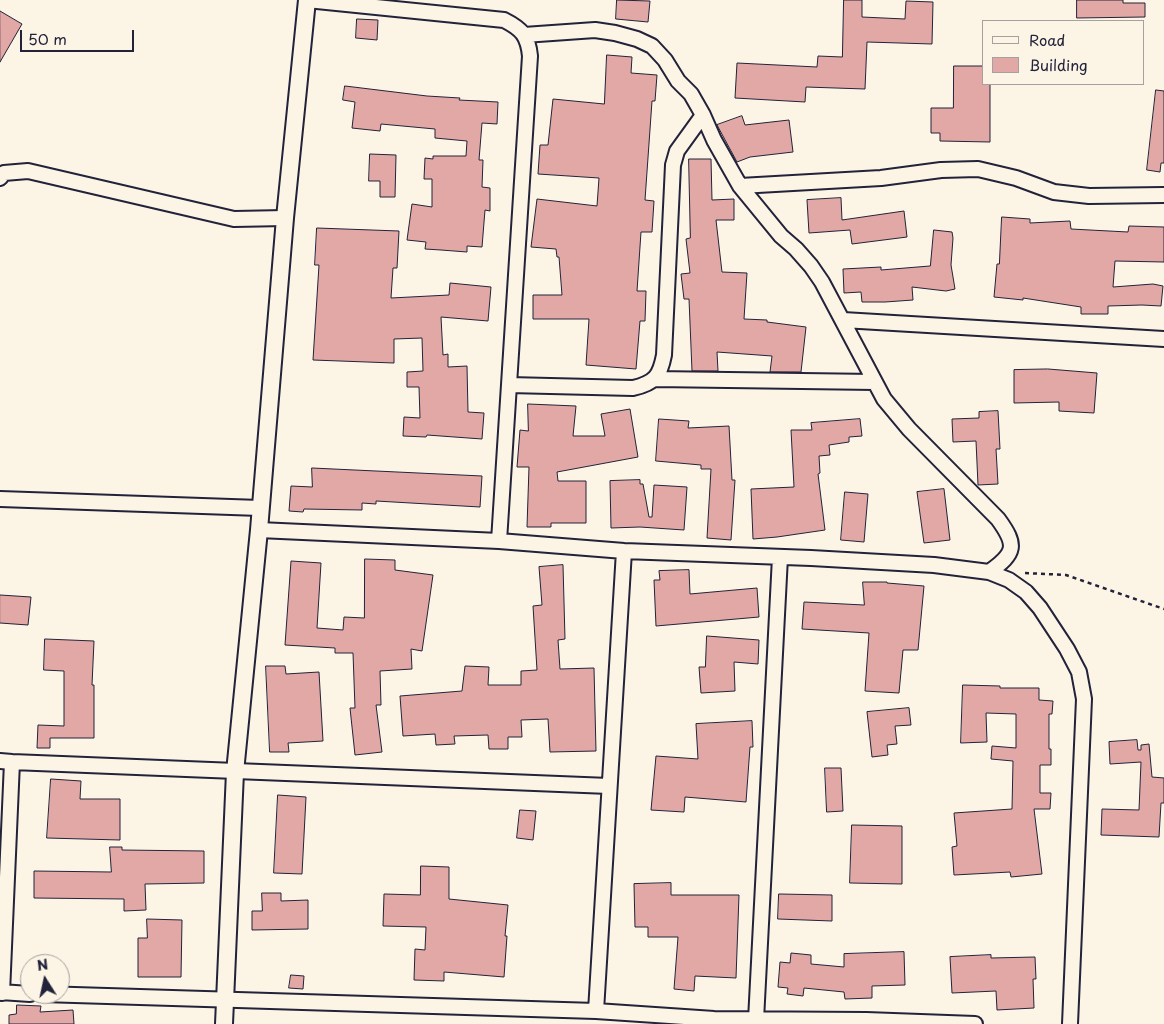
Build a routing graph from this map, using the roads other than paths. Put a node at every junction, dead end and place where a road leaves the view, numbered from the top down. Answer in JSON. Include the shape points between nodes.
{"nodes":[{"id":1,"x":307,"y":0,"type":"edge"},
{"id":2,"x":524,"y":35,"type":"junction"},
{"id":3,"x":703,"y":115,"type":"junction"},
{"id":4,"x":0,"y":178,"type":"edge"},
{"id":5,"x":740,"y":186,"type":"junction"},
{"id":6,"x":1164,"y":195,"type":"edge"},
{"id":7,"x":284,"y":218,"type":"junction"},
{"id":8,"x":843,"y":320,"type":"junction"},
{"id":9,"x":1164,"y":339,"type":"edge"},
{"id":10,"x":655,"y":379,"type":"junction"},
{"id":11,"x":875,"y":382,"type":"junction"},
{"id":12,"x":508,"y":385,"type":"junction"},
{"id":13,"x":0,"y":499,"type":"edge"},
{"id":14,"x":260,"y":508,"type":"junction"},
{"id":15,"x":259,"y":530,"type":"junction"},
{"id":16,"x":499,"y":541,"type":"junction"},
{"id":17,"x":624,"y":550,"type":"junction"},
{"id":18,"x":780,"y":557,"type":"junction"},
{"id":19,"x":989,"y":572,"type":"junction"},
{"id":20,"x":6,"y":761,"type":"edge"},
{"id":21,"x":235,"y":772,"type":"junction"},
{"id":22,"x":610,"y":786,"type":"junction"},
{"id":23,"x":1,"y":993,"type":"edge"},
{"id":24,"x":20,"y":994,"type":"edge"},
{"id":25,"x":70,"y":995,"type":"edge"},
{"id":26,"x":226,"y":1000,"type":"junction"},
{"id":27,"x":596,"y":1011,"type":"junction"},
{"id":28,"x":756,"y":1020,"type":"junction"},
{"id":29,"x":224,"y":1024,"type":"edge"},
{"id":30,"x":975,"y":1024,"type":"edge"},
{"id":31,"x":1070,"y":1024,"type":"edge"}],
"edges":[{"from":1,"to":2,"type":"street","via":[[504,20]]},
{"from":1,"to":7,"type":"street"},
{"from":2,"to":3,"type":"street","via":[[595,30],[637,39],[652,46],[665,60]]},
{"from":2,"to":12,"type":"street","via":[[530,56]]},
{"from":3,"to":5,"type":"street"},
{"from":3,"to":10,"type":"street","via":[[676,151],[673,165],[664,355]]},
{"from":4,"to":7,"type":"street","via":[[4,173],[28,171],[234,219]]},
{"from":5,"to":6,"type":"street","via":[[978,169],[1054,192],[1089,196]]},
{"from":5,"to":8,"type":"street","via":[[781,236],[811,266]]},
{"from":7,"to":14,"type":"street"},
{"from":8,"to":9,"type":"street"},
{"from":8,"to":11,"type":"street"},
{"from":10,"to":11,"type":"street"},
{"from":10,"to":12,"type":"street","via":[[645,386],[633,388]]},
{"from":11,"to":19,"type":"street","via":[[884,400],[909,430],[1006,530],[1011,542],[1010,554]]},
{"from":12,"to":16,"type":"street"},
{"from":13,"to":14,"type":"street"},
{"from":14,"to":15,"type":"street"},
{"from":15,"to":16,"type":"street"},
{"from":15,"to":21,"type":"street"},
{"from":16,"to":17,"type":"street"},
{"from":17,"to":18,"type":"street"},
{"from":17,"to":22,"type":"street"},
{"from":18,"to":19,"type":"street","via":[[934,565]]},
{"from":18,"to":28,"type":"street"},
{"from":19,"to":31,"type":"street","via":[[1026,592],[1040,608],[1079,672],[1084,699]]},
{"from":20,"to":21,"type":"street"},
{"from":20,"to":23,"type":"street"},
{"from":21,"to":22,"type":"street"},
{"from":21,"to":26,"type":"street"},
{"from":22,"to":27,"type":"street"},
{"from":23,"to":24,"type":"street"},
{"from":25,"to":26,"type":"street"},
{"from":26,"to":27,"type":"street"},
{"from":26,"to":29,"type":"street"},
{"from":27,"to":28,"type":"street"},
{"from":28,"to":30,"type":"street"}]}
